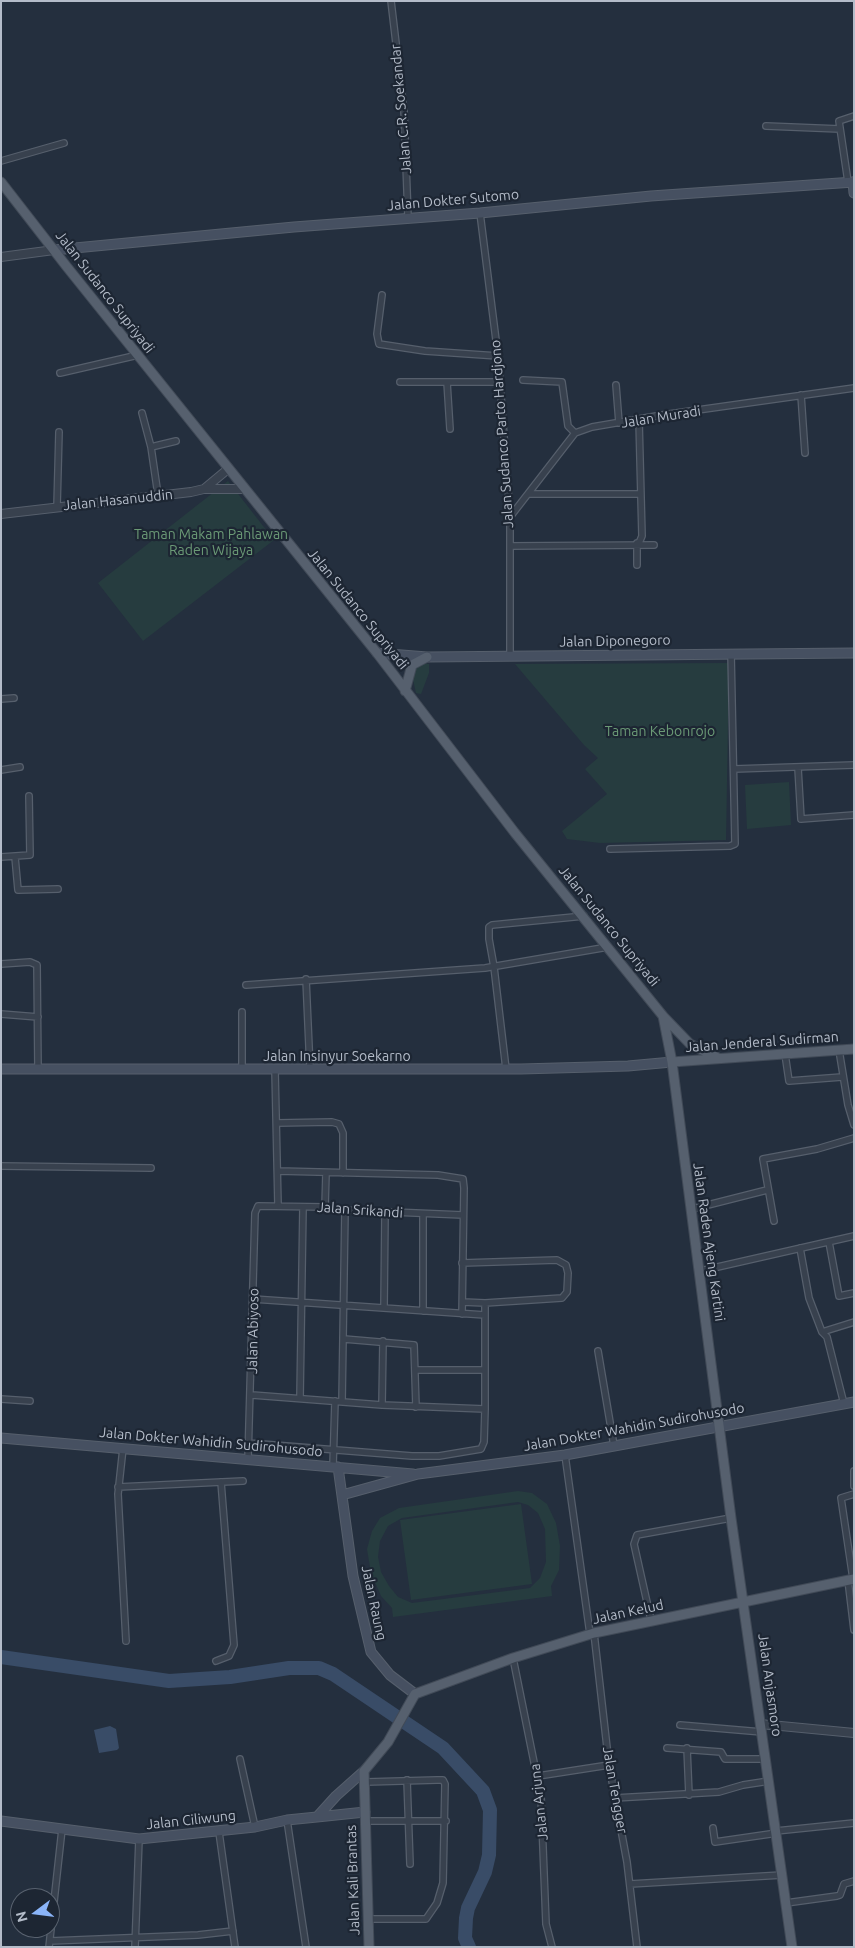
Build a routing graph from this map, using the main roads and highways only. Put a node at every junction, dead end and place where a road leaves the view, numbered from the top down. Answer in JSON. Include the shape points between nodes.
{"nodes":[{"id":1,"x":1,"y":182,"type":"edge"},
{"id":2,"x":851,"y":182,"type":"edge"},
{"id":3,"x":854,"y":193,"type":"edge"},
{"id":4,"x":54,"y":250,"type":"junction"},
{"id":5,"x":377,"y":653,"type":"junction"},
{"id":6,"x":854,"y":653,"type":"edge"},
{"id":7,"x":427,"y":657,"type":"junction"},
{"id":8,"x":405,"y":691,"type":"junction"},
{"id":9,"x":663,"y":1016,"type":"junction"},
{"id":10,"x":854,"y":1048,"type":"edge"},
{"id":11,"x":720,"y":1059,"type":"junction"},
{"id":12,"x":672,"y":1062,"type":"junction"},
{"id":13,"x":1,"y":1069,"type":"edge"},
{"id":14,"x":854,"y":1402,"type":"edge"},
{"id":15,"x":720,"y":1426,"type":"junction"},
{"id":16,"x":1,"y":1438,"type":"edge"},
{"id":17,"x":335,"y":1466,"type":"junction"},
{"id":18,"x":418,"y":1474,"type":"junction"},
{"id":19,"x":342,"y":1495,"type":"junction"},
{"id":20,"x":852,"y":1580,"type":"edge"},
{"id":21,"x":744,"y":1601,"type":"junction"},
{"id":22,"x":413,"y":1698,"type":"junction"},
{"id":23,"x":364,"y":1771,"type":"junction"},
{"id":24,"x":366,"y":1816,"type":"junction"},
{"id":25,"x":317,"y":1817,"type":"junction"},
{"id":26,"x":1,"y":1820,"type":"edge"},
{"id":27,"x":369,"y":1947,"type":"edge"},
{"id":28,"x":792,"y":1947,"type":"edge"}],
"edges":[{"from":1,"to":4,"type":"main road","name":"Jalan Sudanco Supriyadi"},
{"from":2,"to":3,"type":"main road"},
{"from":2,"to":4,"type":"main road","name":"Jalan Dokter Sutomo","via":[[651,196]]},
{"from":4,"to":5,"type":"main road","name":"Jalan Sudanco Supriyadi"},
{"from":5,"to":7,"type":"main road","name":"Jalan Diponegoro"},
{"from":5,"to":8,"type":"main road","name":"Jalan Sudanco Supriyadi"},
{"from":6,"to":7,"type":"main road","name":"Jalan Diponegoro"},
{"from":7,"to":8,"type":"main road","via":[[412,665]]},
{"from":8,"to":9,"type":"main road","name":"Jalan Sudanco Supriyadi"},
{"from":9,"to":11,"type":"main road","via":[[690,1044]]},
{"from":9,"to":12,"type":"main road","name":"Jalan Sudanco Supriyadi"},
{"from":10,"to":11,"type":"main road","name":"Jalan Jenderal Sudirman"},
{"from":11,"to":12,"type":"main road","name":"Jalan Jenderal Sudirman"},
{"from":12,"to":13,"type":"main road","name":"Jalan Insinyur Soekarno","via":[[506,1069]]},
{"from":12,"to":15,"type":"main road","name":"Jalan Raden Ajeng Kartini"},
{"from":14,"to":15,"type":"main road","name":"Jalan Dokter Wahidin Sudirohusodo"},
{"from":15,"to":18,"type":"main road","name":"Jalan Dokter Wahidin Sudirohusodo","via":[[565,1455]]},
{"from":15,"to":21,"type":"main road","name":"Jalan Anjasmoro"},
{"from":16,"to":17,"type":"main road","name":"Jalan Dokter Wahidin Sudirohusodo"},
{"from":17,"to":18,"type":"main road","name":"Jalan Dokter Wahidin Sudirohusodo"},
{"from":17,"to":19,"type":"main road","name":"Jalan Raung"},
{"from":18,"to":19,"type":"main road","name":"Jalan Dokter Wahidin Sudirohusodo"},
{"from":19,"to":22,"type":"main road","name":"Jalan Raung","via":[[353,1576],[371,1652]]},
{"from":20,"to":21,"type":"main road","name":"Jalan Kelud"},
{"from":21,"to":22,"type":"main road","name":"Jalan Kelud","via":[[592,1633],[513,1658]]},
{"from":21,"to":28,"type":"main road","name":"Jalan Anjasmoro"},
{"from":22,"to":23,"type":"main road","via":[[388,1742]]},
{"from":23,"to":24,"type":"main road","name":"Jalan Kali Brantas"},
{"from":23,"to":25,"type":"main road"},
{"from":24,"to":25,"type":"main road","name":"Jalan Ciliwung"},
{"from":24,"to":27,"type":"main road","name":"Jalan Kali Brantas"},
{"from":25,"to":26,"type":"main road","name":"Jalan Ciliwung","via":[[219,1832],[140,1839]]}]}
